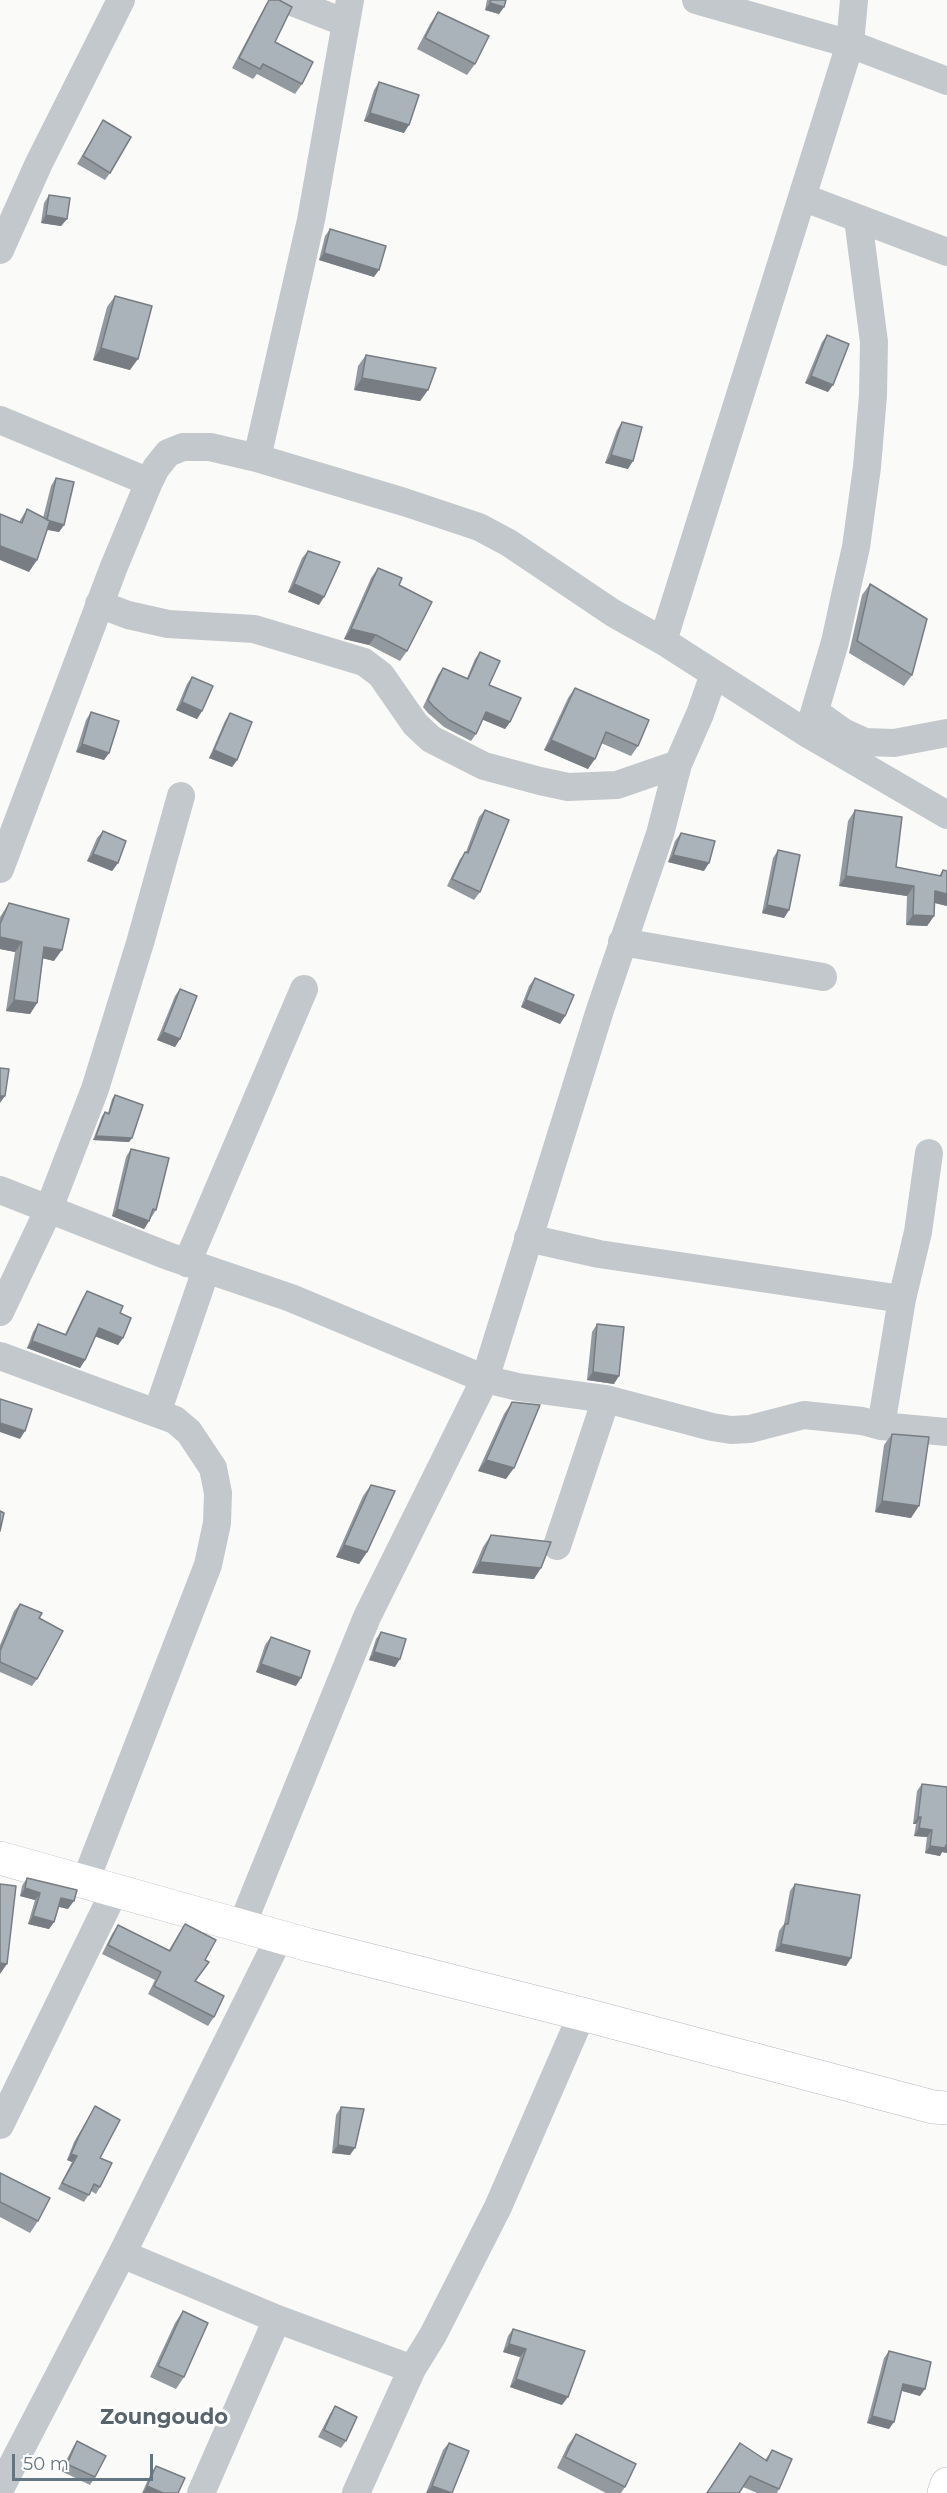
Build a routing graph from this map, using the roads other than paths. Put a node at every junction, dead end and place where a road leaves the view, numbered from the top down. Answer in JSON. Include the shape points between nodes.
{"nodes":[{"id":1,"x":121,"y":0,"type":"edge"},
{"id":2,"x":287,"y":0,"type":"edge"},
{"id":3,"x":696,"y":0,"type":"edge"},
{"id":4,"x":854,"y":0,"type":"edge"},
{"id":5,"x":348,"y":11,"type":"edge"},
{"id":6,"x":850,"y":44,"type":"junction"},
{"id":7,"x":947,"y":81,"type":"edge"},
{"id":8,"x":802,"y":197,"type":"junction"},
{"id":9,"x":858,"y":219,"type":"junction"},
{"id":10,"x":0,"y":249,"type":"edge"},
{"id":11,"x":947,"y":252,"type":"edge"},
{"id":12,"x":0,"y":420,"type":"edge"},
{"id":13,"x":258,"y":458,"type":"junction"},
{"id":14,"x":149,"y":482,"type":"junction"},
{"id":15,"x":99,"y":604,"type":"junction"},
{"id":16,"x":663,"y":641,"type":"junction"},
{"id":17,"x":714,"y":674,"type":"junction"},
{"id":18,"x":811,"y":723,"type":"junction"},
{"id":19,"x":947,"y":733,"type":"edge"},
{"id":20,"x":678,"y":764,"type":"junction"},
{"id":21,"x":181,"y":796,"type":"dead end"},
{"id":22,"x":947,"y":815,"type":"edge"},
{"id":23,"x":0,"y":869,"type":"edge"},
{"id":24,"x":622,"y":942,"type":"junction"},
{"id":25,"x":823,"y":977,"type":"dead end"},
{"id":26,"x":304,"y":989,"type":"dead end"},
{"id":27,"x":929,"y":1153,"type":"dead end"},
{"id":28,"x":0,"y":1190,"type":"edge"},
{"id":29,"x":48,"y":1211,"type":"junction"},
{"id":30,"x":528,"y":1238,"type":"junction"},
{"id":31,"x":197,"y":1267,"type":"junction"},
{"id":32,"x":902,"y":1299,"type":"junction"},
{"id":33,"x":0,"y":1312,"type":"edge"},
{"id":34,"x":0,"y":1356,"type":"edge"},
{"id":35,"x":485,"y":1379,"type":"junction"},
{"id":36,"x":606,"y":1399,"type":"junction"},
{"id":37,"x":157,"y":1413,"type":"junction"},
{"id":38,"x":881,"y":1426,"type":"junction"},
{"id":39,"x":947,"y":1432,"type":"edge"},
{"id":40,"x":557,"y":1546,"type":"dead end"},
{"id":41,"x":0,"y":1858,"type":"edge"},
{"id":42,"x":100,"y":1886,"type":"junction"},
{"id":43,"x":242,"y":1925,"type":"junction"},
{"id":44,"x":280,"y":1936,"type":"junction"},
{"id":45,"x":582,"y":2014,"type":"junction"},
{"id":46,"x":942,"y":2111,"type":"edge"},
{"id":47,"x":0,"y":2125,"type":"edge"},
{"id":48,"x":122,"y":2254,"type":"junction"},
{"id":49,"x":277,"y":2319,"type":"junction"},
{"id":50,"x":412,"y":2369,"type":"junction"},
{"id":51,"x":947,"y":2484,"type":"edge"},
{"id":52,"x":0,"y":2489,"type":"edge"},
{"id":53,"x":201,"y":2493,"type":"edge"},
{"id":54,"x":356,"y":2493,"type":"edge"},
{"id":55,"x":944,"y":2493,"type":"edge"}],
"edges":[{"from":1,"to":10,"type":"street"},
{"from":2,"to":5,"type":"street"},
{"from":3,"to":6,"type":"street"},
{"from":4,"to":6,"type":"street"},
{"from":5,"to":13,"type":"street","via":[[311,220]]},
{"from":6,"to":7,"type":"street"},
{"from":6,"to":8,"type":"street"},
{"from":8,"to":9,"type":"street"},
{"from":8,"to":16,"type":"street"},
{"from":9,"to":11,"type":"street"},
{"from":9,"to":18,"type":"street","via":[[874,342],[869,447],[856,547],[835,642]]},
{"from":12,"to":14,"type":"street"},
{"from":13,"to":14,"type":"street","via":[[210,447],[183,447],[168,453]]},
{"from":13,"to":16,"type":"street","via":[[479,527]]},
{"from":14,"to":15,"type":"street"},
{"from":15,"to":20,"type":"street","via":[[168,624],[254,629],[364,662],[381,675],[416,724],[431,738],[484,766],[568,787],[617,785]]},
{"from":15,"to":23,"type":"street"},
{"from":16,"to":17,"type":"street"},
{"from":17,"to":18,"type":"street"},
{"from":17,"to":20,"type":"street"},
{"from":18,"to":19,"type":"street","via":[[866,741],[894,743]]},
{"from":18,"to":22,"type":"street"},
{"from":20,"to":24,"type":"street","via":[[657,844]]},
{"from":21,"to":29,"type":"street","via":[[105,1057]]},
{"from":24,"to":25,"type":"street"},
{"from":24,"to":30,"type":"street"},
{"from":26,"to":31,"type":"street"},
{"from":27,"to":32,"type":"street","via":[[918,1232]]},
{"from":28,"to":29,"type":"street"},
{"from":29,"to":31,"type":"street"},
{"from":29,"to":33,"type":"street"},
{"from":30,"to":32,"type":"street","via":[[599,1254]]},
{"from":30,"to":35,"type":"street"},
{"from":31,"to":35,"type":"street","via":[[291,1298]]},
{"from":31,"to":37,"type":"street"},
{"from":32,"to":38,"type":"street"},
{"from":34,"to":37,"type":"street"},
{"from":35,"to":36,"type":"street"},
{"from":35,"to":43,"type":"street","via":[[367,1617]]},
{"from":36,"to":38,"type":"street","via":[[731,1430],[804,1415]]},
{"from":36,"to":40,"type":"street"},
{"from":37,"to":42,"type":"street","via":[[175,1420],[189,1432],[213,1468],[218,1493],[217,1523],[208,1565]]},
{"from":38,"to":39,"type":"street"},
{"from":41,"to":42,"type":"main road"},
{"from":42,"to":43,"type":"main road"},
{"from":42,"to":47,"type":"street"},
{"from":43,"to":44,"type":"main road"},
{"from":44,"to":45,"type":"main road"},
{"from":44,"to":48,"type":"street"},
{"from":45,"to":46,"type":"main road"},
{"from":45,"to":50,"type":"street","via":[[498,2207]]},
{"from":48,"to":49,"type":"street"},
{"from":48,"to":52,"type":"street"},
{"from":49,"to":50,"type":"street"},
{"from":49,"to":53,"type":"street"},
{"from":50,"to":54,"type":"street"},
{"from":51,"to":55,"type":"main road"}]}
